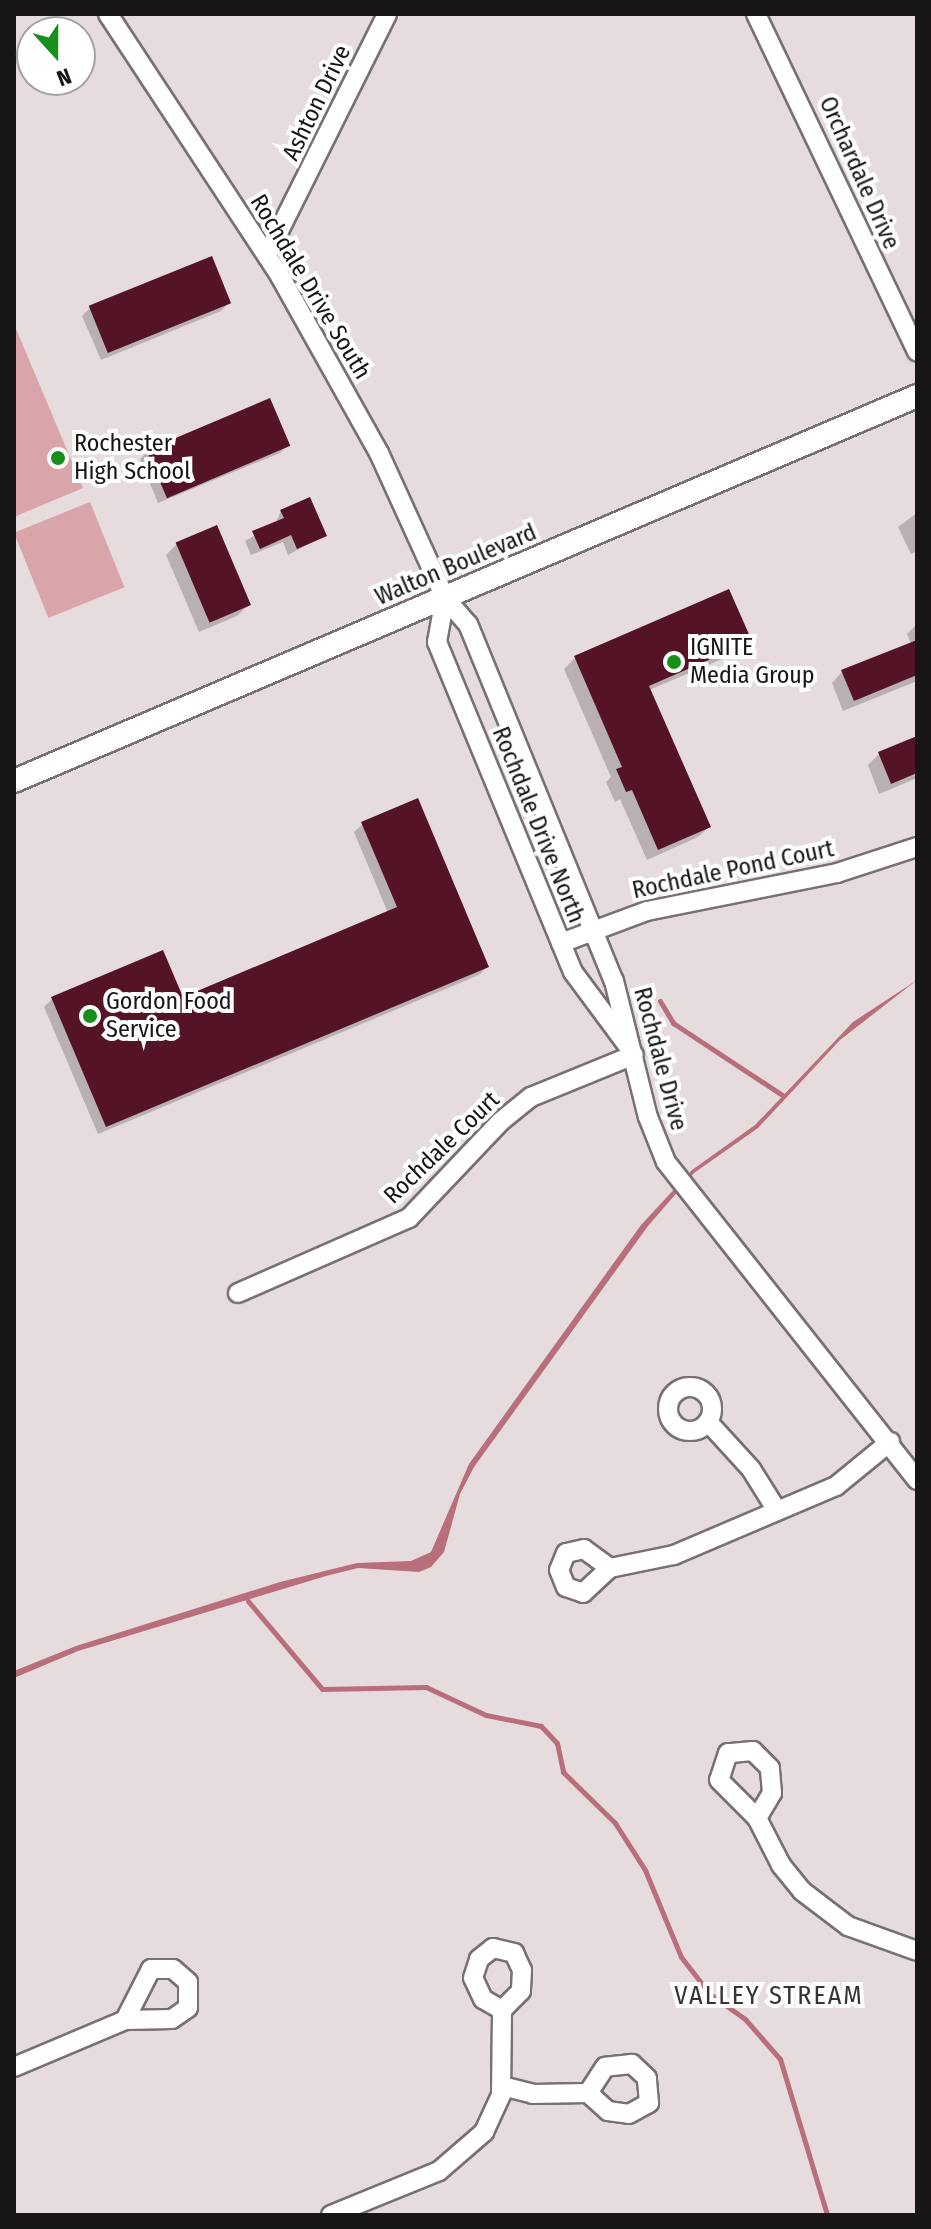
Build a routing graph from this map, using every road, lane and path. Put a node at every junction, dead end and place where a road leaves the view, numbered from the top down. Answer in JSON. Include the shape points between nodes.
{"nodes":[{"id":1,"x":108,"y":14,"type":"edge"},
{"id":2,"x":387,"y":14,"type":"edge"},
{"id":3,"x":756,"y":14,"type":"edge"},
{"id":4,"x":267,"y":255,"type":"junction"},
{"id":5,"x":917,"y":352,"type":"edge"},
{"id":6,"x":917,"y":396,"type":"edge"},
{"id":7,"x":445,"y":598,"type":"junction"},
{"id":8,"x":14,"y":781,"type":"edge"},
{"id":9,"x":917,"y":847,"type":"edge"},
{"id":10,"x":593,"y":930,"type":"junction"},
{"id":11,"x":561,"y":943,"type":"junction"},
{"id":12,"x":634,"y":1055,"type":"junction"},
{"id":13,"x":238,"y":1293,"type":"dead end"},
{"id":14,"x":709,"y":1423,"type":"dead end"},
{"id":15,"x":890,"y":1442,"type":"junction"},
{"id":16,"x":917,"y":1480,"type":"edge"},
{"id":17,"x":776,"y":1509,"type":"junction"},
{"id":18,"x":610,"y":1568,"type":"dead end"},
{"id":19,"x":757,"y":1818,"type":"dead end"},
{"id":20,"x":917,"y":1951,"type":"edge"},
{"id":21,"x":502,"y":2010,"type":"dead end"},
{"id":22,"x":125,"y":2020,"type":"dead end"},
{"id":23,"x":14,"y":2067,"type":"edge"},
{"id":24,"x":502,"y":2086,"type":"junction"},
{"id":25,"x":588,"y":2093,"type":"dead end"},
{"id":26,"x":341,"y":2213,"type":"edge"}],
"edges":[{"from":1,"to":4,"type":"street","name":"Rochdale Drive South"},
{"from":2,"to":4,"type":"street","name":"Ashton Drive"},
{"from":3,"to":5,"type":"street","name":"Orchardale Drive"},
{"from":4,"to":7,"type":"street","name":"Rochdale Drive South","via":[[379,453]]},
{"from":6,"to":7,"type":"main road","name":"Walton Boulevard"},
{"from":7,"to":8,"type":"main road","name":"Walton Boulevard"},
{"from":7,"to":10,"type":"street","name":"Rochdale Drive","via":[[468,624]]},
{"from":7,"to":11,"type":"street","name":"Rochdale Drive North","via":[[437,642]]},
{"from":9,"to":10,"type":"street","name":"Rochdale Pond Court","via":[[837,873],[647,911]]},
{"from":10,"to":11,"type":"street","name":"Rochdale Pond Court"},
{"from":10,"to":12,"type":"street","name":"Rochdale Drive","via":[[614,981]]},
{"from":11,"to":12,"type":"street","name":"Rochdale Drive North","via":[[573,972]]},
{"from":12,"to":13,"type":"street","name":"Rochdale Court","via":[[531,1097],[500,1122],[409,1218]]},
{"from":12,"to":15,"type":"street","name":"Rochdale Drive","via":[[652,1129],[674,1176]]},
{"from":14,"to":17,"type":"street","via":[[751,1469]]},
{"from":15,"to":16,"type":"street","name":"Rochdale Drive"},
{"from":15,"to":17,"type":"street","via":[[836,1486]]},
{"from":17,"to":18,"type":"street","via":[[674,1555]]},
{"from":19,"to":20,"type":"street","via":[[781,1865],[822,1910],[877,1940]]},
{"from":21,"to":24,"type":"street"},
{"from":22,"to":23,"type":"street"},
{"from":24,"to":25,"type":"street","via":[[554,2096]]},
{"from":24,"to":26,"type":"street","via":[[484,2132],[462,2155],[439,2171]]}]}
